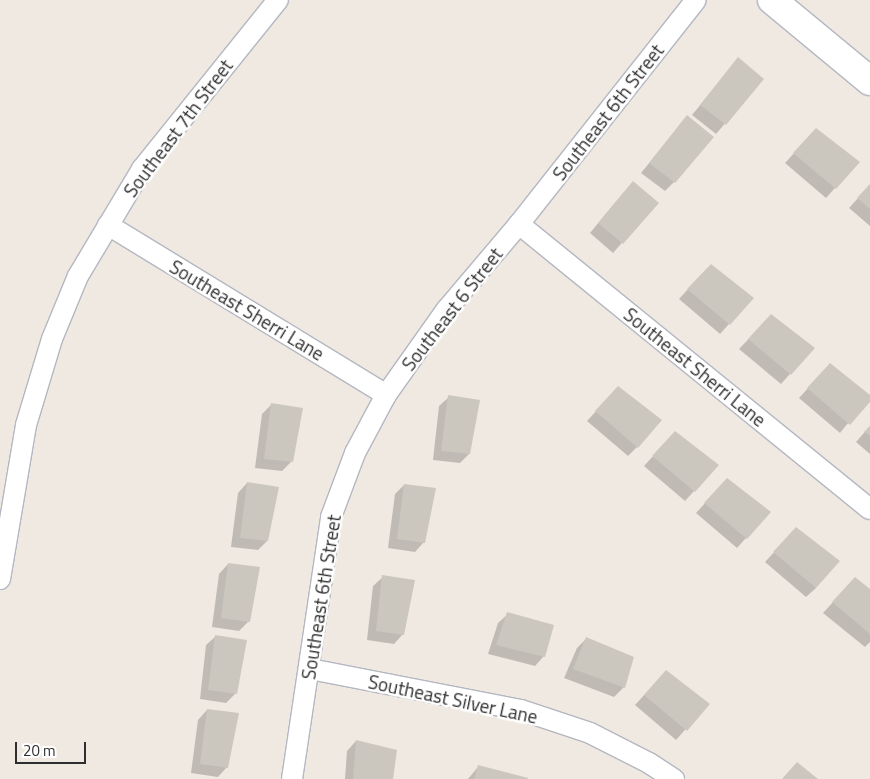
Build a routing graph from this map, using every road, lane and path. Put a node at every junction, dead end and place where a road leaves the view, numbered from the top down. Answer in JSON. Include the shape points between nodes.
{"nodes":[{"id":1,"x":278,"y":0,"type":"edge"},
{"id":2,"x":696,"y":0,"type":"edge"},
{"id":3,"x":772,"y":0,"type":"edge"},
{"id":4,"x":870,"y":81,"type":"edge"},
{"id":5,"x":519,"y":224,"type":"junction"},
{"id":6,"x":108,"y":225,"type":"junction"},
{"id":7,"x":386,"y":395,"type":"junction"},
{"id":8,"x":870,"y":509,"type":"edge"},
{"id":9,"x":0,"y":579,"type":"edge"},
{"id":10,"x":310,"y":669,"type":"junction"},
{"id":11,"x":292,"y":779,"type":"edge"},
{"id":12,"x":674,"y":779,"type":"edge"}],
"edges":[{"from":1,"to":6,"type":"street","name":"Southeast 7th Street","via":[[142,169]]},
{"from":2,"to":5,"type":"street","name":"Southeast 6th Street"},
{"from":3,"to":4,"type":"main road"},
{"from":5,"to":7,"type":"street","name":"Southeast 6 Street","via":[[447,309]]},
{"from":5,"to":8,"type":"street","name":"Southeast Sherri Lane"},
{"from":6,"to":7,"type":"street","name":"Southeast Sherri Lane"},
{"from":6,"to":9,"type":"street","name":"Southeast 7th Street","via":[[78,276],[52,339],[30,413]]},
{"from":7,"to":10,"type":"street","name":"Southeast 6th Street","via":[[355,453],[330,517]]},
{"from":10,"to":11,"type":"street","name":"Southeast 6th Street"},
{"from":10,"to":12,"type":"street","name":"Southeast Silver Lane","via":[[521,710],[590,734],[649,762]]}]}
